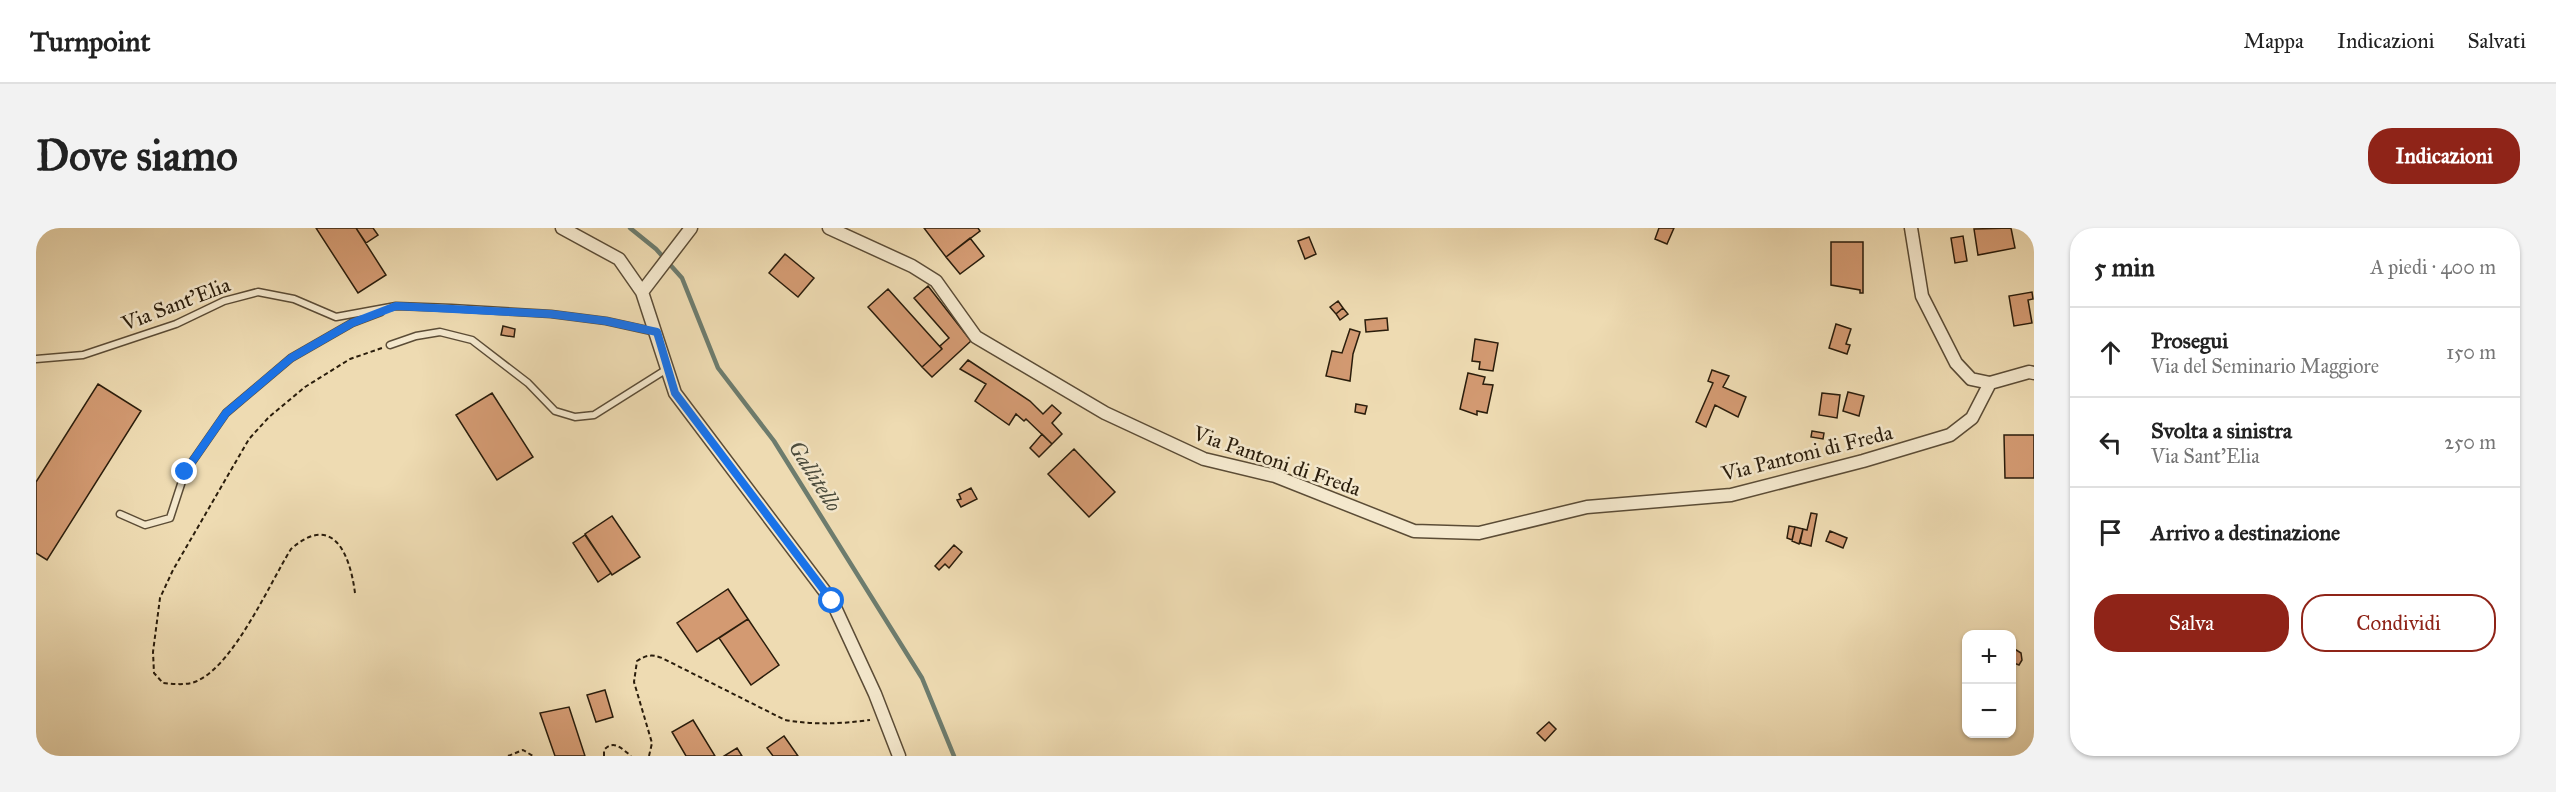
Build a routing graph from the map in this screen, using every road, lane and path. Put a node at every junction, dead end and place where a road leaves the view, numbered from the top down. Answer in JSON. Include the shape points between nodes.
{"nodes":[{"id":1,"x":562,"y":228,"type":"edge"},
{"id":2,"x":690,"y":228,"type":"edge"},
{"id":3,"x":829,"y":228,"type":"edge"},
{"id":4,"x":1911,"y":228,"type":"edge"},
{"id":5,"x":645,"y":288,"type":"junction"},
{"id":6,"x":396,"y":306,"type":"junction"},
{"id":7,"x":657,"y":332,"type":"junction"},
{"id":8,"x":390,"y":345,"type":"joint"},
{"id":9,"x":36,"y":359,"type":"edge"},
{"id":10,"x":668,"y":369,"type":"junction"},
{"id":11,"x":2034,"y":373,"type":"edge"},
{"id":12,"x":1989,"y":383,"type":"junction"},
{"id":13,"x":120,"y":514,"type":"dead end"},
{"id":14,"x":355,"y":593,"type":"dead end"},
{"id":15,"x":885,"y":718,"type":"junction"},
{"id":16,"x":508,"y":756,"type":"edge"},
{"id":17,"x":533,"y":756,"type":"edge"},
{"id":18,"x":604,"y":756,"type":"edge"},
{"id":19,"x":632,"y":756,"type":"edge"},
{"id":20,"x":649,"y":756,"type":"edge"},
{"id":21,"x":899,"y":756,"type":"edge"}],
"edges":[{"from":1,"to":5,"type":"street","via":[[619,259]]},
{"from":2,"to":5,"type":"street"},
{"from":3,"to":12,"type":"street","name":"Via Pantoni di Freda","via":[[936,281],[976,337],[1105,413],[1204,459],[1275,476],[1414,531],[1479,533],[1587,507],[1731,495],[1950,435],[1972,418]]},
{"from":4,"to":12,"type":"street","via":[[1922,296],[1936,325],[1956,363],[1971,379]]},
{"from":5,"to":7,"type":"street"},
{"from":6,"to":7,"type":"lane","name":"Via Sant'Elia","via":[[551,314]]},
{"from":6,"to":9,"type":"lane","name":"Via Sant'Elia","via":[[336,317],[294,299],[258,292],[82,355]]},
{"from":6,"to":13,"type":"lane","name":"Via Sant'Elia","via":[[352,323],[291,358],[226,413],[185,472],[170,518],[145,525]]},
{"from":7,"to":10,"type":"street"},
{"from":8,"to":10,"type":"lane","via":[[440,332],[472,340],[528,383],[555,411],[575,417],[594,415]]},
{"from":8,"to":14,"type":"path","via":[[350,359],[305,387],[249,439],[160,598],[154,673],[163,683],[180,684],[197,681],[214,671],[230,652],[291,549],[304,538],[316,534],[332,537],[345,552]]},
{"from":10,"to":15,"type":"street","via":[[675,393],[832,601]]},
{"from":11,"to":12,"type":"street"},
{"from":15,"to":20,"type":"path","via":[[833,724],[785,720],[662,658],[644,656],[637,661],[634,682],[652,743]]},
{"from":15,"to":21,"type":"street"},
{"from":16,"to":17,"type":"path","via":[[523,750]]},
{"from":18,"to":19,"type":"path","via":[[607,747],[618,745]]}]}
